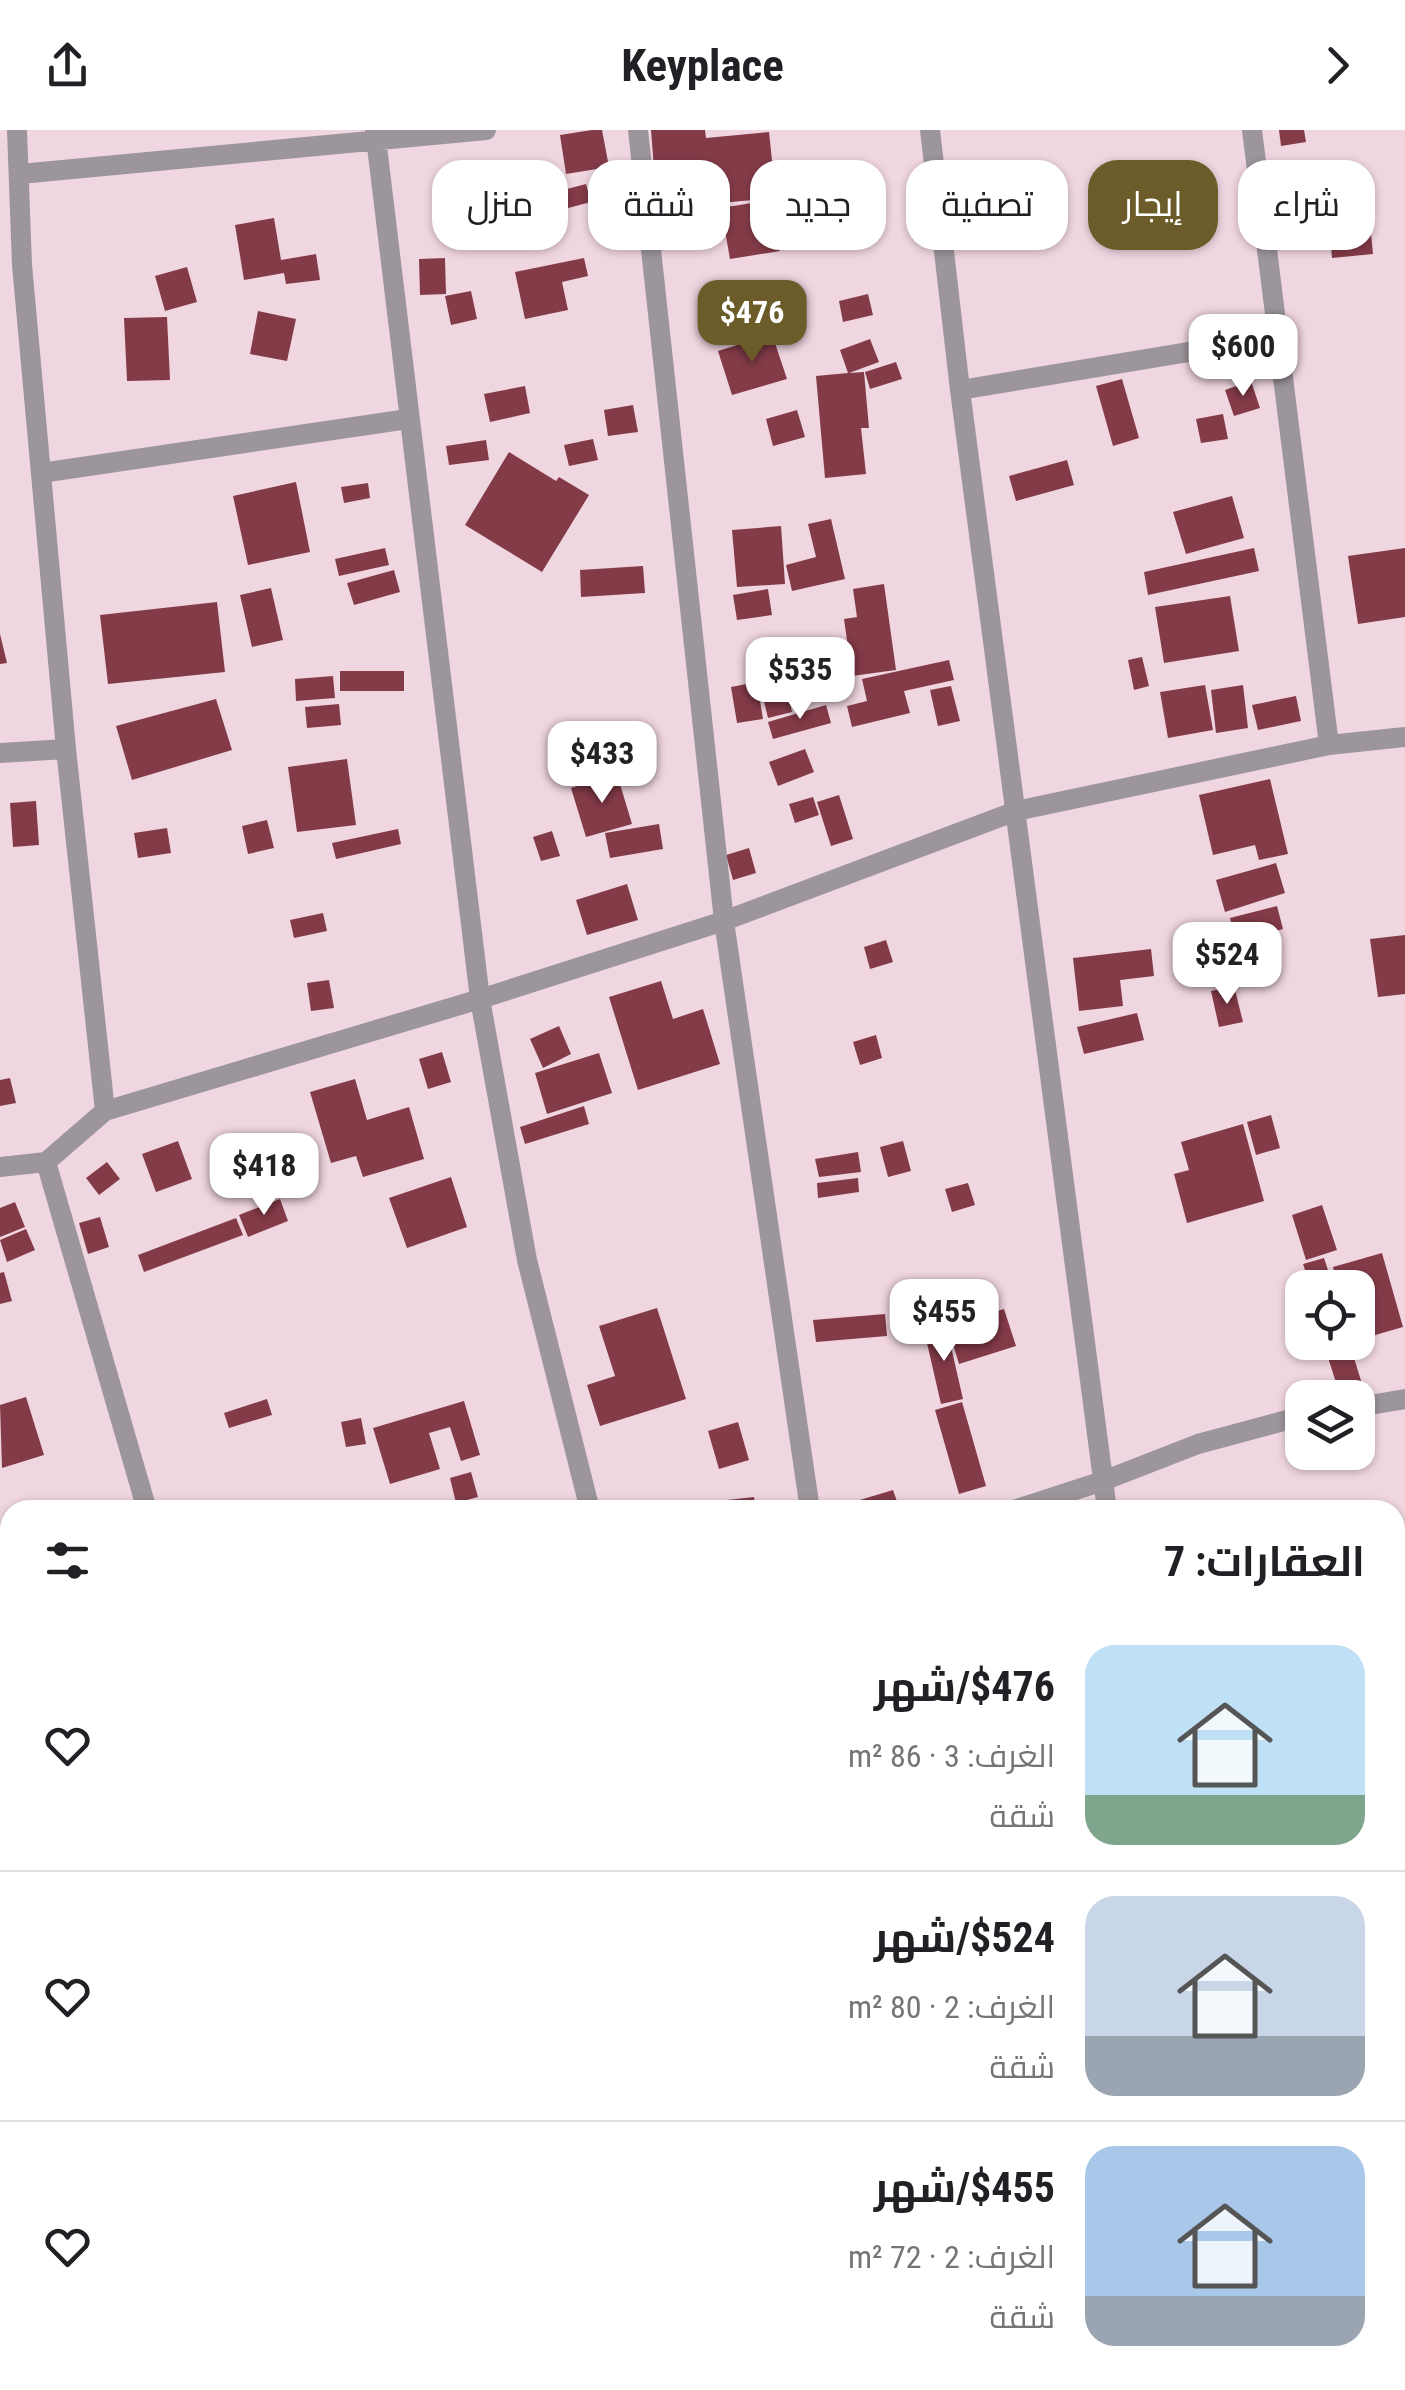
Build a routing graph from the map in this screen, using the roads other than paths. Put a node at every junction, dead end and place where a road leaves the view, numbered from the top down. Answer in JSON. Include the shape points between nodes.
{"nodes":[{"id":1,"x":17,"y":130,"type":"edge"},
{"id":2,"x":486,"y":130,"type":"edge"},
{"id":3,"x":638,"y":130,"type":"edge"},
{"id":4,"x":930,"y":130,"type":"edge"},
{"id":5,"x":1252,"y":130,"type":"edge"},
{"id":6,"x":375,"y":134,"type":"edge"},
{"id":7,"x":20,"y":174,"type":"junction"},
{"id":8,"x":22,"y":265,"type":"junction"},
{"id":9,"x":0,"y":266,"type":"edge"},
{"id":10,"x":1279,"y":338,"type":"junction"},
{"id":11,"x":960,"y":390,"type":"junction"},
{"id":12,"x":408,"y":418,"type":"junction"},
{"id":13,"x":41,"y":473,"type":"junction"},
{"id":14,"x":1405,"y":736,"type":"edge"},
{"id":15,"x":1328,"y":745,"type":"junction"},
{"id":16,"x":66,"y":749,"type":"junction"},
{"id":17,"x":0,"y":753,"type":"edge"},
{"id":18,"x":1016,"y":811,"type":"junction"},
{"id":19,"x":724,"y":921,"type":"junction"},
{"id":20,"x":480,"y":999,"type":"junction"},
{"id":21,"x":105,"y":1111,"type":"junction"},
{"id":22,"x":46,"y":1162,"type":"junction"},
{"id":23,"x":0,"y":1167,"type":"edge"},
{"id":24,"x":1405,"y":1399,"type":"edge"},
{"id":25,"x":1375,"y":1404,"type":"edge"},
{"id":26,"x":1285,"y":1421,"type":"edge"},
{"id":27,"x":1103,"y":1481,"type":"junction"},
{"id":28,"x":144,"y":1500,"type":"edge"},
{"id":29,"x":587,"y":1500,"type":"edge"},
{"id":30,"x":809,"y":1500,"type":"edge"},
{"id":31,"x":1045,"y":1500,"type":"edge"},
{"id":32,"x":1106,"y":1500,"type":"edge"}],
"edges":[{"from":1,"to":7,"type":"street"},
{"from":2,"to":6,"type":"street"},
{"from":3,"to":19,"type":"street"},
{"from":4,"to":11,"type":"street"},
{"from":5,"to":10,"type":"street"},
{"from":6,"to":7,"type":"street"},
{"from":6,"to":12,"type":"street"},
{"from":7,"to":8,"type":"street"},
{"from":8,"to":9,"type":"street"},
{"from":8,"to":13,"type":"street"},
{"from":10,"to":11,"type":"street"},
{"from":10,"to":15,"type":"street"},
{"from":11,"to":18,"type":"street"},
{"from":12,"to":13,"type":"street"},
{"from":12,"to":20,"type":"street"},
{"from":13,"to":16,"type":"street"},
{"from":14,"to":15,"type":"street"},
{"from":15,"to":18,"type":"street"},
{"from":16,"to":17,"type":"street"},
{"from":16,"to":21,"type":"street"},
{"from":18,"to":19,"type":"street"},
{"from":18,"to":27,"type":"street"},
{"from":19,"to":20,"type":"street"},
{"from":19,"to":30,"type":"street"},
{"from":20,"to":21,"type":"street"},
{"from":20,"to":29,"type":"street","via":[[527,1260]]},
{"from":21,"to":22,"type":"street"},
{"from":22,"to":23,"type":"street"},
{"from":22,"to":28,"type":"street"},
{"from":24,"to":25,"type":"street"},
{"from":26,"to":27,"type":"street","via":[[1198,1444]]},
{"from":27,"to":31,"type":"street"},
{"from":27,"to":32,"type":"street"}]}
